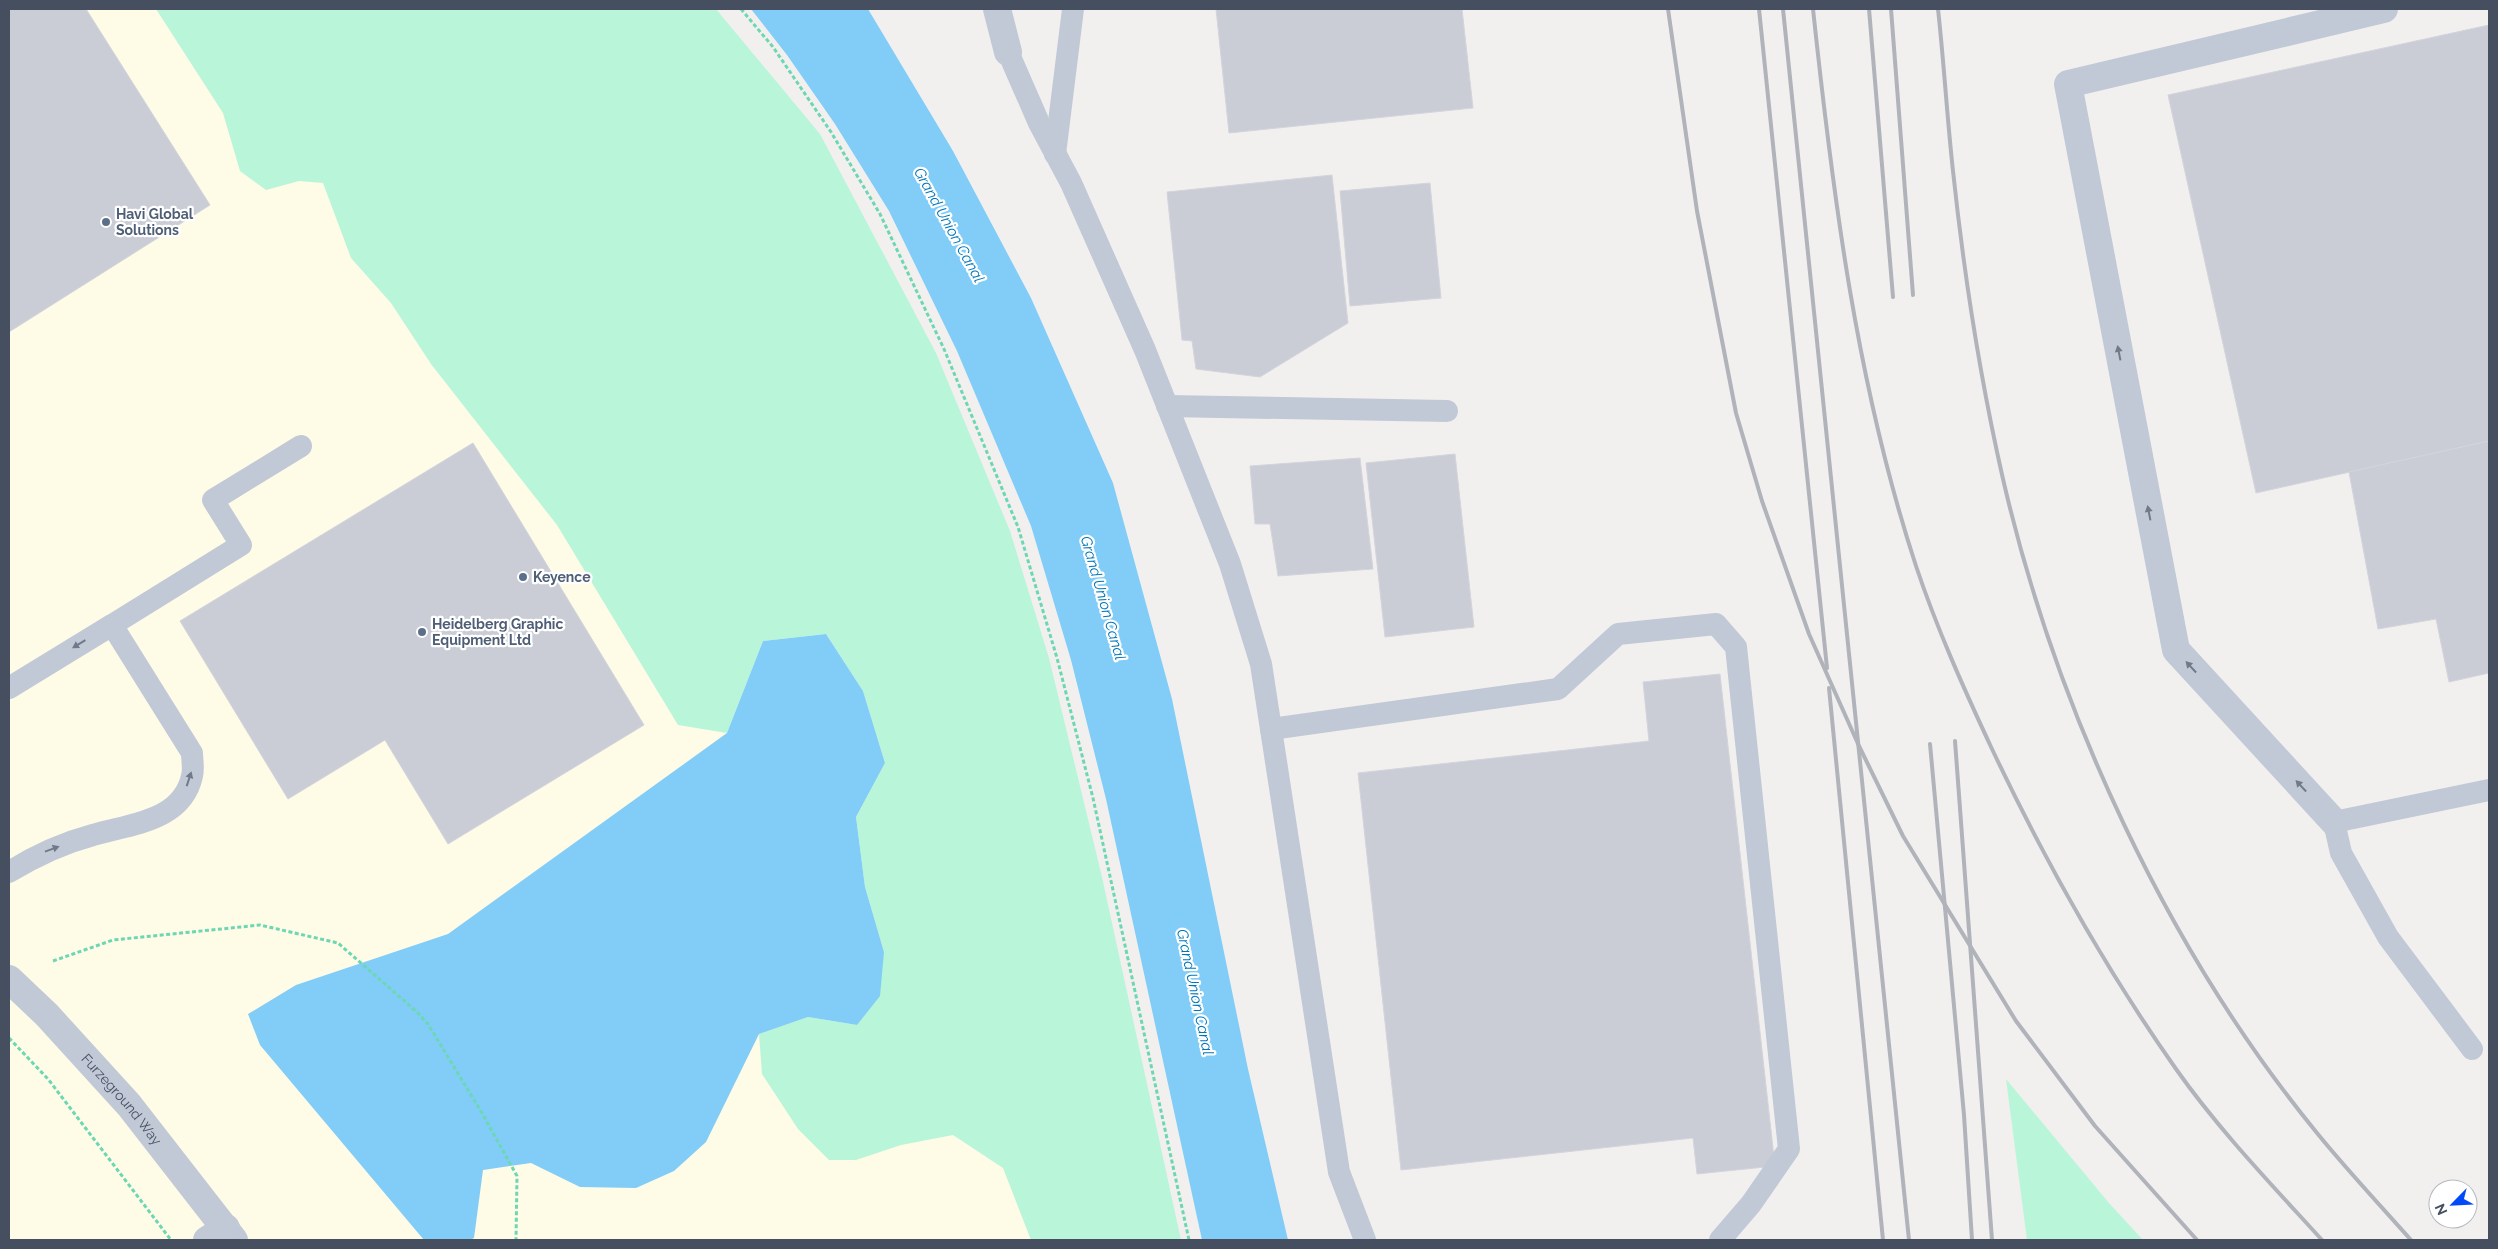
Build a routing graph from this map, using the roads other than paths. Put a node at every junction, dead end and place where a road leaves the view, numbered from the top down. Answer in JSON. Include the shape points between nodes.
{"nodes":[{"id":1,"x":997,"y":9,"type":"edge"},
{"id":2,"x":1073,"y":9,"type":"edge"},
{"id":3,"x":2384,"y":9,"type":"edge"},
{"id":4,"x":1008,"y":52,"type":"joint"},
{"id":5,"x":1055,"y":154,"type":"junction"},
{"id":6,"x":1167,"y":406,"type":"junction"},
{"id":7,"x":1447,"y":411,"type":"dead end"},
{"id":8,"x":301,"y":446,"type":"dead end"},
{"id":9,"x":112,"y":625,"type":"junction"},
{"id":10,"x":9,"y":688,"type":"edge"},
{"id":11,"x":1271,"y":729,"type":"junction"},
{"id":12,"x":2489,"y":790,"type":"edge"},
{"id":13,"x":2334,"y":822,"type":"junction"},
{"id":14,"x":9,"y":872,"type":"edge"},
{"id":15,"x":9,"y":979,"type":"edge"},
{"id":16,"x":2472,"y":1049,"type":"dead end"},
{"id":17,"x":222,"y":1236,"type":"edge"},
{"id":18,"x":1366,"y":1240,"type":"edge"},
{"id":19,"x":1720,"y":1240,"type":"edge"}],
"edges":[{"from":1,"to":4,"type":"street"},
{"from":2,"to":5,"type":"lane"},
{"from":13,"to":3,"type":"street","one_way":true,"via":[[2176,650],[2068,84]]},
{"from":4,"to":5,"type":"lane"},
{"from":5,"to":6,"type":"lane","via":[[1145,350]]},
{"from":6,"to":7,"type":"lane"},
{"from":6,"to":11,"type":"lane","via":[[1230,564],[1261,664]]},
{"from":8,"to":9,"type":"lane","via":[[213,500],[241,544]]},
{"from":9,"to":10,"type":"lane","one_way":true},
{"from":14,"to":9,"type":"lane","one_way":true,"via":[[36,855],[168,812],[182,797],[192,776],[192,753]]},
{"from":11,"to":18,"type":"lane","via":[[1339,1172]]},
{"from":11,"to":19,"type":"lane","via":[[1558,689],[1618,634],[1716,624],[1736,647],[1789,1150],[1751,1204]]},
{"from":12,"to":13,"type":"lane"},
{"from":13,"to":16,"type":"lane","via":[[2342,853],[2388,937]]},
{"from":15,"to":17,"type":"street","name":"Furzeground Way","via":[[47,1015],[129,1105]]}]}
